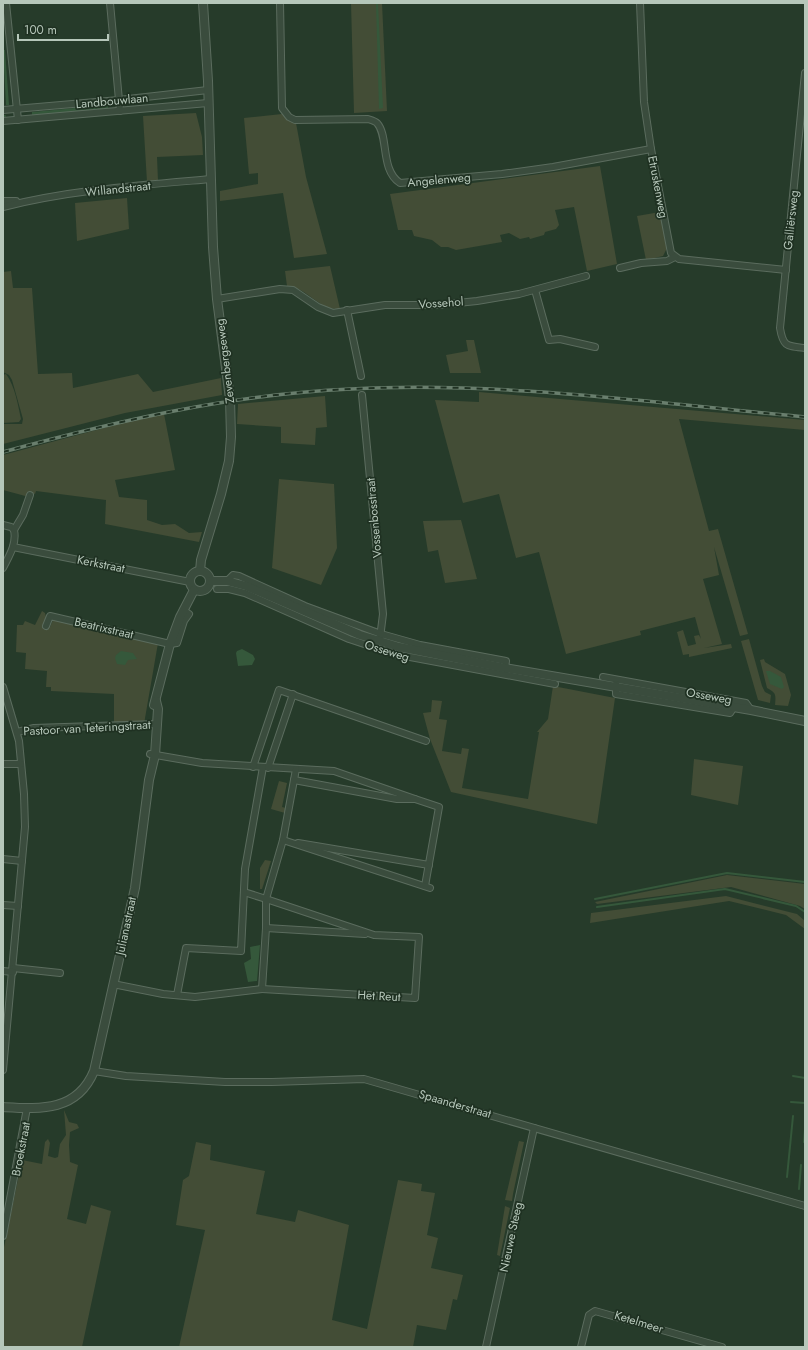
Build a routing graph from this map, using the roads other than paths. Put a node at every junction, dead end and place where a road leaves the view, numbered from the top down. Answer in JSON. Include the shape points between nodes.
{"nodes":[{"id":1,"x":6,"y":3,"type":"edge"},
{"id":2,"x":110,"y":3,"type":"edge"},
{"id":3,"x":203,"y":3,"type":"edge"},
{"id":4,"x":280,"y":3,"type":"edge"},
{"id":5,"x":640,"y":3,"type":"edge"},
{"id":6,"x":6,"y":46,"type":"edge"},
{"id":7,"x":805,"y":73,"type":"edge"},
{"id":8,"x":206,"y":91,"type":"junction"},
{"id":9,"x":119,"y":100,"type":"junction"},
{"id":10,"x":206,"y":104,"type":"junction"},
{"id":11,"x":16,"y":109,"type":"junction"},
{"id":12,"x":3,"y":110,"type":"edge"},
{"id":13,"x":120,"y":111,"type":"junction"},
{"id":14,"x":18,"y":120,"type":"junction"},
{"id":15,"x":3,"y":121,"type":"edge"},
{"id":16,"x":651,"y":149,"type":"junction"},
{"id":17,"x":211,"y":179,"type":"junction"},
{"id":18,"x":3,"y":201,"type":"edge"},
{"id":19,"x":26,"y":201,"type":"junction"},
{"id":20,"x":3,"y":207,"type":"edge"},
{"id":21,"x":675,"y":257,"type":"junction"},
{"id":22,"x":620,"y":268,"type":"dead end"},
{"id":23,"x":786,"y":270,"type":"junction"},
{"id":24,"x":586,"y":276,"type":"dead end"},
{"id":25,"x":535,"y":290,"type":"junction"},
{"id":26,"x":217,"y":299,"type":"junction"},
{"id":27,"x":347,"y":310,"type":"junction"},
{"id":28,"x":595,"y":346,"type":"dead end"},
{"id":29,"x":805,"y":348,"type":"edge"},
{"id":30,"x":361,"y":376,"type":"dead end"},
{"id":31,"x":362,"y":395,"type":"dead end"},
{"id":32,"x":30,"y":495,"type":"dead end"},
{"id":33,"x":3,"y":525,"type":"edge"},
{"id":34,"x":14,"y":530,"type":"junction"},
{"id":35,"x":13,"y":547,"type":"junction"},
{"id":36,"x":3,"y":568,"type":"edge"},
{"id":37,"x":200,"y":571,"type":"junction"},
{"id":38,"x":210,"y":581,"type":"junction"},
{"id":39,"x":227,"y":581,"type":"junction"},
{"id":40,"x":190,"y":582,"type":"junction"},
{"id":41,"x":237,"y":587,"type":"junction"},
{"id":42,"x":217,"y":589,"type":"dead end"},
{"id":43,"x":194,"y":590,"type":"junction"},
{"id":44,"x":46,"y":626,"type":"dead end"},
{"id":45,"x":380,"y":638,"type":"junction"},
{"id":46,"x":170,"y":644,"type":"junction"},
{"id":47,"x":603,"y":677,"type":"dead end"},
{"id":48,"x":547,"y":679,"type":"junction"},
{"id":49,"x":555,"y":684,"type":"dead end"},
{"id":50,"x":616,"y":684,"type":"junction"},
{"id":51,"x":3,"y":687,"type":"edge"},
{"id":52,"x":293,"y":694,"type":"junction"},
{"id":53,"x":750,"y":710,"type":"junction"},
{"id":54,"x":805,"y":721,"type":"edge"},
{"id":55,"x":154,"y":724,"type":"junction"},
{"id":56,"x":17,"y":732,"type":"junction"},
{"id":57,"x":426,"y":741,"type":"dead end"},
{"id":58,"x":152,"y":754,"type":"junction"},
{"id":59,"x":3,"y":764,"type":"edge"},
{"id":60,"x":21,"y":764,"type":"junction"},
{"id":61,"x":253,"y":767,"type":"junction"},
{"id":62,"x":266,"y":768,"type":"junction"},
{"id":63,"x":296,"y":769,"type":"junction"},
{"id":64,"x":294,"y":780,"type":"junction"},
{"id":65,"x":415,"y":799,"type":"junction"},
{"id":66,"x":283,"y":840,"type":"junction"},
{"id":67,"x":293,"y":842,"type":"junction"},
{"id":68,"x":3,"y":859,"type":"edge"},
{"id":69,"x":22,"y":861,"type":"junction"},
{"id":70,"x":429,"y":865,"type":"junction"},
{"id":71,"x":244,"y":892,"type":"junction"},
{"id":72,"x":266,"y":899,"type":"junction"},
{"id":73,"x":3,"y":905,"type":"edge"},
{"id":74,"x":18,"y":906,"type":"junction"},
{"id":75,"x":266,"y":928,"type":"junction"},
{"id":76,"x":374,"y":935,"type":"junction"},
{"id":77,"x":13,"y":970,"type":"junction"},
{"id":78,"x":3,"y":971,"type":"edge"},
{"id":79,"x":60,"y":973,"type":"dead end"},
{"id":80,"x":113,"y":984,"type":"junction"},
{"id":81,"x":262,"y":990,"type":"junction"},
{"id":82,"x":177,"y":996,"type":"junction"},
{"id":83,"x":3,"y":1070,"type":"edge"},
{"id":84,"x":94,"y":1071,"type":"junction"},
{"id":85,"x":3,"y":1107,"type":"edge"},
{"id":86,"x":27,"y":1108,"type":"junction"},
{"id":87,"x":534,"y":1128,"type":"junction"},
{"id":88,"x":805,"y":1206,"type":"edge"},
{"id":89,"x":3,"y":1236,"type":"edge"},
{"id":90,"x":486,"y":1347,"type":"edge"},
{"id":91,"x":581,"y":1347,"type":"edge"},
{"id":92,"x":722,"y":1347,"type":"edge"}],
"edges":[{"from":1,"to":6,"type":"street"},
{"from":2,"to":9,"type":"street"},
{"from":3,"to":8,"type":"street","name":"Zevenbergseweg"},
{"from":4,"to":16,"type":"street","name":"Angelenweg","via":[[282,108],[295,120],[368,119],[376,123],[380,129],[393,179],[400,183],[516,172]]},
{"from":5,"to":16,"type":"street","name":"Etruskenweg","via":[[644,102]]},
{"from":6,"to":11,"type":"street"},
{"from":7,"to":23,"type":"street","name":"Galliërsweg"},
{"from":8,"to":9,"type":"street","name":"Landbouwlaan"},
{"from":8,"to":10,"type":"street","name":"Zevenbergseweg"},
{"from":9,"to":11,"type":"street","name":"Landbouwlaan"},
{"from":9,"to":13,"type":"street"},
{"from":10,"to":13,"type":"street","name":"Landbouwlaan"},
{"from":10,"to":17,"type":"street","name":"Zevenbergseweg"},
{"from":11,"to":12,"type":"street","name":"Landbouwlaan"},
{"from":11,"to":14,"type":"street"},
{"from":13,"to":14,"type":"street","name":"Landbouwlaan"},
{"from":14,"to":15,"type":"street","name":"Landbouwlaan"},
{"from":16,"to":21,"type":"street","name":"Etruskenweg","via":[[671,253]]},
{"from":17,"to":19,"type":"street","name":"Willandstraat","via":[[97,190]]},
{"from":17,"to":26,"type":"street","name":"Zevenbergseweg"},
{"from":18,"to":19,"type":"street","name":"Willandstraat"},
{"from":19,"to":20,"type":"street","name":"Willandstraat"},
{"from":21,"to":22,"type":"street","via":[[667,261]]},
{"from":21,"to":23,"type":"street"},
{"from":23,"to":29,"type":"street","name":"Galliërsweg","via":[[780,328],[782,341],[788,346]]},
{"from":24,"to":25,"type":"street","name":"Vossehol"},
{"from":25,"to":27,"type":"street","name":"Vossehol","via":[[438,305],[385,305]]},
{"from":25,"to":28,"type":"street","via":[[549,340],[560,339]]},
{"from":26,"to":27,"type":"street","name":"Vossehol","via":[[280,289],[293,290],[327,312]]},
{"from":26,"to":37,"type":"street","name":"Zevenbergseweg","via":[[230,399],[231,437],[229,462]]},
{"from":27,"to":30,"type":"street"},
{"from":31,"to":45,"type":"street","name":"Vossenbosstraat","via":[[383,614]]},
{"from":32,"to":34,"type":"street"},
{"from":33,"to":34,"type":"street"},
{"from":34,"to":35,"type":"street","via":[[16,536]]},
{"from":35,"to":36,"type":"street"},
{"from":35,"to":40,"type":"street","name":"Kerkstraat"},
{"from":37,"to":38,"type":"street","via":[[207,575]]},
{"from":37,"to":40,"type":"street","via":[[193,574]]},
{"from":38,"to":39,"type":"street","name":"Osseweg"},
{"from":38,"to":43,"type":"street","via":[[204,591]]},
{"from":39,"to":41,"type":"street","name":"Osseweg"},
{"from":39,"to":45,"type":"street","name":"Osseweg","via":[[233,575],[239,576]]},
{"from":40,"to":43,"type":"street"},
{"from":41,"to":42,"type":"street","name":"Osseweg"},
{"from":41,"to":45,"type":"street","name":"Osseweg"},
{"from":41,"to":48,"type":"street","name":"Osseweg","via":[[349,639],[394,654]]},
{"from":43,"to":46,"type":"street","name":"Julianastraat"},
{"from":44,"to":46,"type":"street","name":"Beatrixstraat","via":[[50,616]]},
{"from":45,"to":48,"type":"street","name":"Osseweg","via":[[416,652],[505,665]]},
{"from":46,"to":55,"type":"street","name":"Julianastraat","via":[[156,701]]},
{"from":47,"to":50,"type":"street","name":"Osseweg"},
{"from":48,"to":49,"type":"street","name":"Osseweg"},
{"from":48,"to":50,"type":"street","name":"Osseweg"},
{"from":50,"to":53,"type":"street","name":"Osseweg","via":[[663,698]]},
{"from":50,"to":53,"type":"street","name":"Osseweg","via":[[746,703]]},
{"from":51,"to":56,"type":"street"},
{"from":52,"to":57,"type":"street"},
{"from":52,"to":61,"type":"street","via":[[279,690]]},
{"from":52,"to":62,"type":"street"},
{"from":53,"to":54,"type":"street","name":"Osseweg"},
{"from":55,"to":56,"type":"street","name":"Pastoor van Teteringstraat","via":[[34,728]]},
{"from":55,"to":58,"type":"street","name":"Julianastraat"},
{"from":56,"to":60,"type":"street"},
{"from":58,"to":61,"type":"street","via":[[196,763]]},
{"from":58,"to":80,"type":"street","name":"Julianastraat","via":[[134,888]]},
{"from":59,"to":60,"type":"street"},
{"from":60,"to":69,"type":"street","via":[[25,820]]},
{"from":61,"to":62,"type":"street"},
{"from":62,"to":63,"type":"street"},
{"from":62,"to":71,"type":"street","via":[[245,868]]},
{"from":63,"to":64,"type":"street"},
{"from":63,"to":65,"type":"street","via":[[334,771]]},
{"from":64,"to":65,"type":"street"},
{"from":64,"to":66,"type":"street"},
{"from":65,"to":70,"type":"street","via":[[439,807]]},
{"from":66,"to":67,"type":"street"},
{"from":66,"to":72,"type":"street"},
{"from":67,"to":70,"type":"street"},
{"from":67,"to":70,"type":"street","via":[[309,850],[428,887]]},
{"from":68,"to":69,"type":"street"},
{"from":69,"to":74,"type":"street"},
{"from":71,"to":72,"type":"street","name":"Het Reut"},
{"from":71,"to":82,"type":"street","via":[[240,951],[186,948]]},
{"from":72,"to":75,"type":"street"},
{"from":72,"to":76,"type":"street","name":"Het Reut"},
{"from":73,"to":74,"type":"street"},
{"from":74,"to":77,"type":"street"},
{"from":75,"to":76,"type":"street","name":"Het Reut"},
{"from":75,"to":81,"type":"street"},
{"from":76,"to":81,"type":"street","name":"Het Reut","via":[[418,937],[415,998]]},
{"from":77,"to":78,"type":"street"},
{"from":77,"to":79,"type":"street"},
{"from":77,"to":83,"type":"street"},
{"from":80,"to":82,"type":"street","name":"Het Reut"},
{"from":80,"to":84,"type":"street","name":"Julianastraat"},
{"from":81,"to":82,"type":"street","name":"Het Reut"},
{"from":84,"to":86,"type":"street","name":"Julianastraat","via":[[89,1082],[77,1096],[55,1105]]},
{"from":84,"to":87,"type":"street","name":"Spaanderstraat","via":[[126,1076],[225,1082],[364,1079]]},
{"from":85,"to":86,"type":"street","name":"Julianastraat"},
{"from":86,"to":89,"type":"street","name":"Broekstraat"},
{"from":87,"to":88,"type":"street","name":"Spaanderstraat"},
{"from":87,"to":90,"type":"street","name":"Nieuwe Steeg"},
{"from":91,"to":92,"type":"street","name":"Ketelmeer","via":[[589,1315],[591,1311],[595,1311]]}]}
